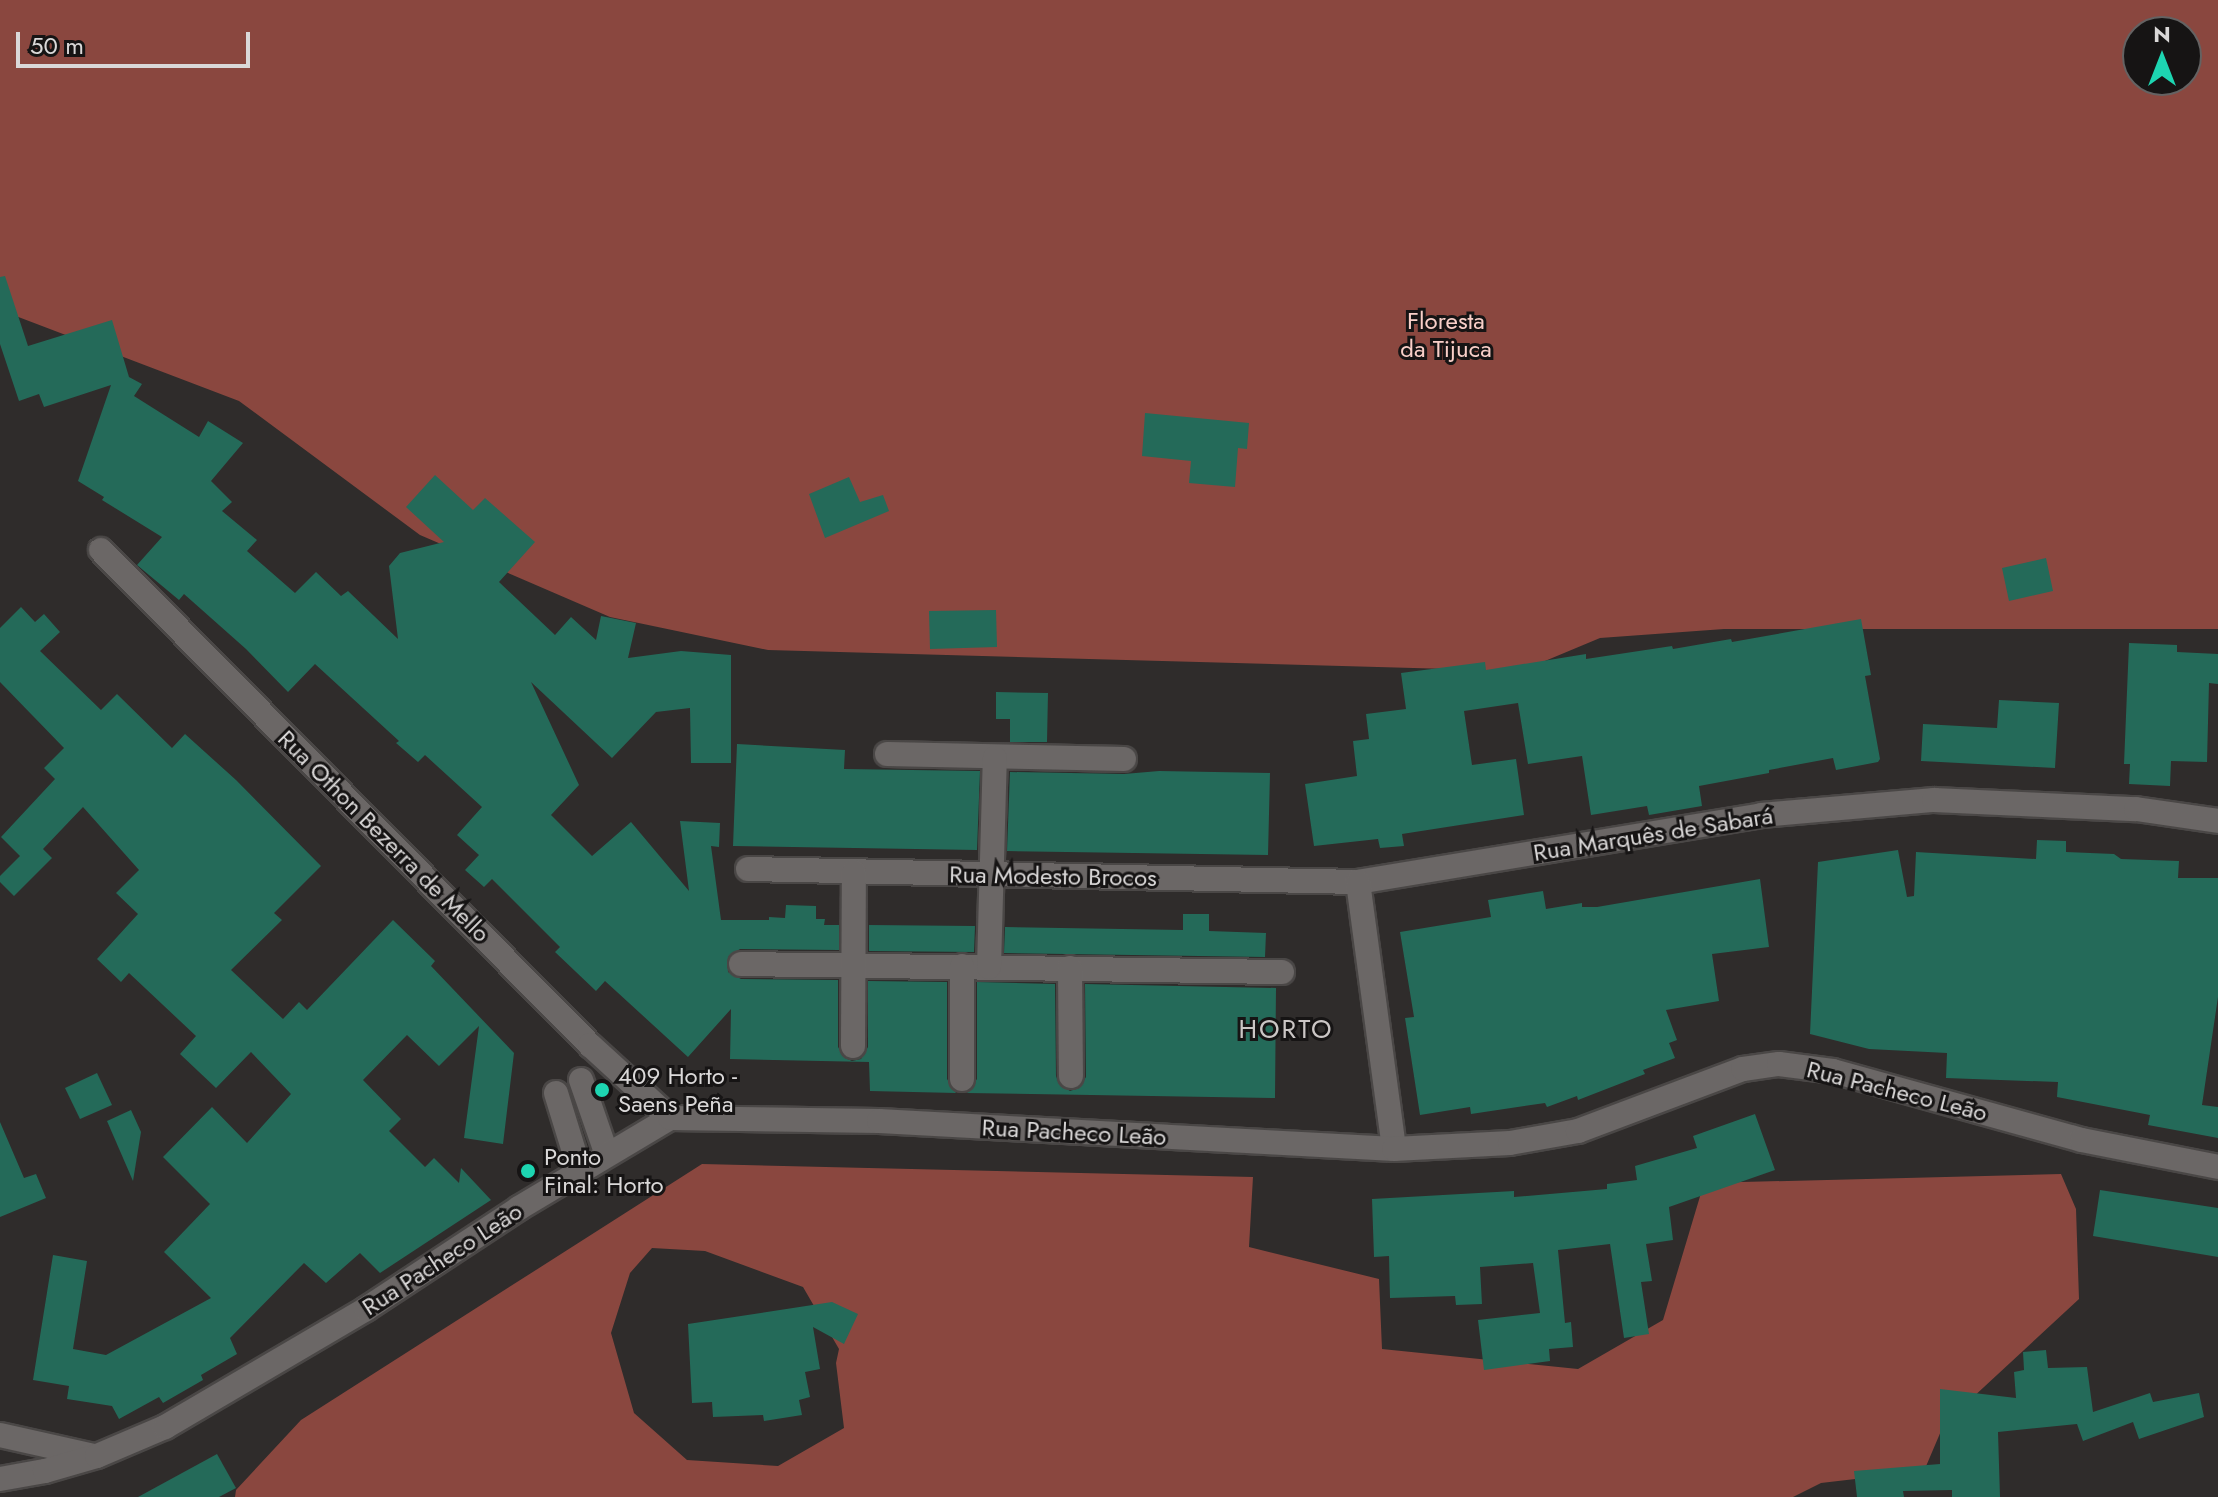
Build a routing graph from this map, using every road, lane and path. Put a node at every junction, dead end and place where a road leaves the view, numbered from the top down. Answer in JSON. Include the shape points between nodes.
{"nodes":[{"id":1,"x":101,"y":550,"type":"dead end"},
{"id":2,"x":887,"y":754,"type":"dead end"},
{"id":3,"x":995,"y":758,"type":"junction"},
{"id":4,"x":1124,"y":759,"type":"dead end"},
{"id":5,"x":2218,"y":821,"type":"edge"},
{"id":6,"x":748,"y":869,"type":"dead end"},
{"id":7,"x":854,"y":872,"type":"junction"},
{"id":8,"x":991,"y":875,"type":"junction"},
{"id":9,"x":1358,"y":882,"type":"junction"},
{"id":10,"x":741,"y":964,"type":"dead end"},
{"id":11,"x":854,"y":964,"type":"junction"},
{"id":12,"x":962,"y":966,"type":"junction"},
{"id":13,"x":989,"y":967,"type":"junction"},
{"id":14,"x":1070,"y":968,"type":"junction"},
{"id":15,"x":1282,"y":972,"type":"dead end"},
{"id":16,"x":853,"y":1046,"type":"dead end"},
{"id":17,"x":1071,"y":1076,"type":"dead end"},
{"id":18,"x":962,"y":1079,"type":"dead end"},
{"id":19,"x":581,"y":1080,"type":"dead end"},
{"id":20,"x":556,"y":1093,"type":"dead end"},
{"id":21,"x":670,"y":1118,"type":"junction"},
{"id":22,"x":1394,"y":1149,"type":"junction"},
{"id":23,"x":607,"y":1155,"type":"junction"},
{"id":24,"x":2218,"y":1167,"type":"edge"},
{"id":25,"x":580,"y":1171,"type":"junction"},
{"id":26,"x":0,"y":1435,"type":"edge"},
{"id":27,"x":97,"y":1456,"type":"junction"},
{"id":28,"x":0,"y":1479,"type":"edge"}],
"edges":[{"from":1,"to":21,"type":"street","name":"Rua Othon Bezerra de Mello","via":[[579,1034]]},
{"from":2,"to":3,"type":"street"},
{"from":3,"to":4,"type":"street"},
{"from":3,"to":8,"type":"street"},
{"from":5,"to":9,"type":"street","name":"Rua Marquês de Sabará","via":[[2136,809],[1934,800],[1761,815]]},
{"from":6,"to":7,"type":"street","name":"Rua Modesto Brocos"},
{"from":7,"to":8,"type":"street","name":"Rua Modesto Brocos"},
{"from":7,"to":11,"type":"street"},
{"from":8,"to":9,"type":"street","name":"Rua Modesto Brocos"},
{"from":8,"to":13,"type":"street"},
{"from":9,"to":22,"type":"street"},
{"from":10,"to":11,"type":"street"},
{"from":11,"to":12,"type":"street"},
{"from":11,"to":16,"type":"street"},
{"from":12,"to":13,"type":"street"},
{"from":12,"to":18,"type":"street"},
{"from":13,"to":14,"type":"street"},
{"from":14,"to":15,"type":"street"},
{"from":14,"to":17,"type":"street"},
{"from":19,"to":23,"type":"street"},
{"from":20,"to":25,"type":"street"},
{"from":21,"to":22,"type":"street","name":"Rua Pacheco Leão","via":[[879,1121]]},
{"from":21,"to":23,"type":"street","name":"Rua Pacheco Leão"},
{"from":22,"to":24,"type":"street","name":"Rua Pacheco Leão","via":[[1510,1143],[1578,1131],[1743,1069],[1779,1064],[1833,1071],[2082,1140]]},
{"from":23,"to":25,"type":"street","name":"Rua Pacheco Leão"},
{"from":25,"to":27,"type":"street","name":"Rua Pacheco Leão","via":[[266,1369],[165,1427]]},
{"from":26,"to":27,"type":"street"},
{"from":27,"to":28,"type":"street","name":"Rua Pacheco Leão"}]}
